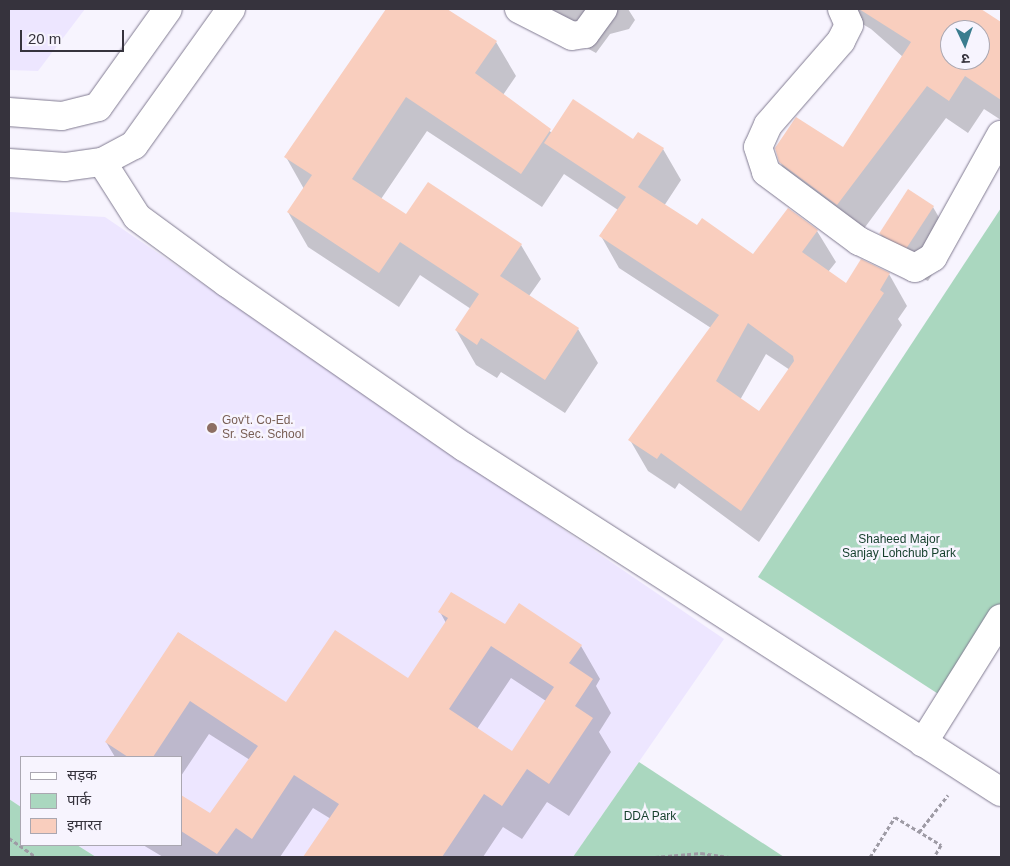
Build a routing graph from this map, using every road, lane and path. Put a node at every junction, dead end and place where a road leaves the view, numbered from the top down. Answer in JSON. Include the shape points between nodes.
{"nodes":[{"id":1,"x":168,"y":9,"type":"edge"},
{"id":2,"x":231,"y":9,"type":"edge"},
{"id":3,"x":519,"y":9,"type":"edge"},
{"id":4,"x":602,"y":9,"type":"edge"},
{"id":5,"x":842,"y":9,"type":"edge"},
{"id":6,"x":9,"y":112,"type":"edge"},
{"id":7,"x":1001,"y":135,"type":"edge"},
{"id":8,"x":102,"y":162,"type":"junction"},
{"id":9,"x":9,"y":163,"type":"edge"},
{"id":10,"x":1001,"y":618,"type":"edge"},
{"id":11,"x":923,"y":743,"type":"junction"},
{"id":12,"x":968,"y":770,"type":"junction"},
{"id":13,"x":1001,"y":792,"type":"edge"},
{"id":14,"x":919,"y":832,"type":"junction"},
{"id":15,"x":9,"y":838,"type":"edge"},
{"id":16,"x":20,"y":846,"type":"edge"},
{"id":17,"x":20,"y":846,"type":"edge"},
{"id":18,"x":36,"y":857,"type":"edge"},
{"id":19,"x":655,"y":857,"type":"edge"},
{"id":20,"x":731,"y":857,"type":"edge"},
{"id":21,"x":870,"y":857,"type":"edge"},
{"id":22,"x":934,"y":857,"type":"edge"}],
"edges":[{"from":1,"to":6,"type":"street","via":[[98,107],[62,116]]},
{"from":2,"to":8,"type":"street","via":[[134,145]]},
{"from":3,"to":4,"type":"street","via":[[572,36],[585,34]]},
{"from":5,"to":7,"type":"street","via":[[849,25],[841,41],[768,124],[758,148],[766,172],[859,241],[915,268],[933,257]]},
{"from":8,"to":9,"type":"street","via":[[65,166]]},
{"from":8,"to":11,"type":"street","via":[[137,217],[227,283],[464,447]]},
{"from":10,"to":11,"type":"street"},
{"from":11,"to":12,"type":"street"},
{"from":12,"to":13,"type":"street"},
{"from":12,"to":14,"type":"path"},
{"from":14,"to":21,"type":"path","via":[[895,817]]},
{"from":14,"to":22,"type":"path","via":[[941,845]]},
{"from":15,"to":16,"type":"path"},
{"from":17,"to":18,"type":"path"},
{"from":19,"to":20,"type":"path","via":[[701,853]]}]}
